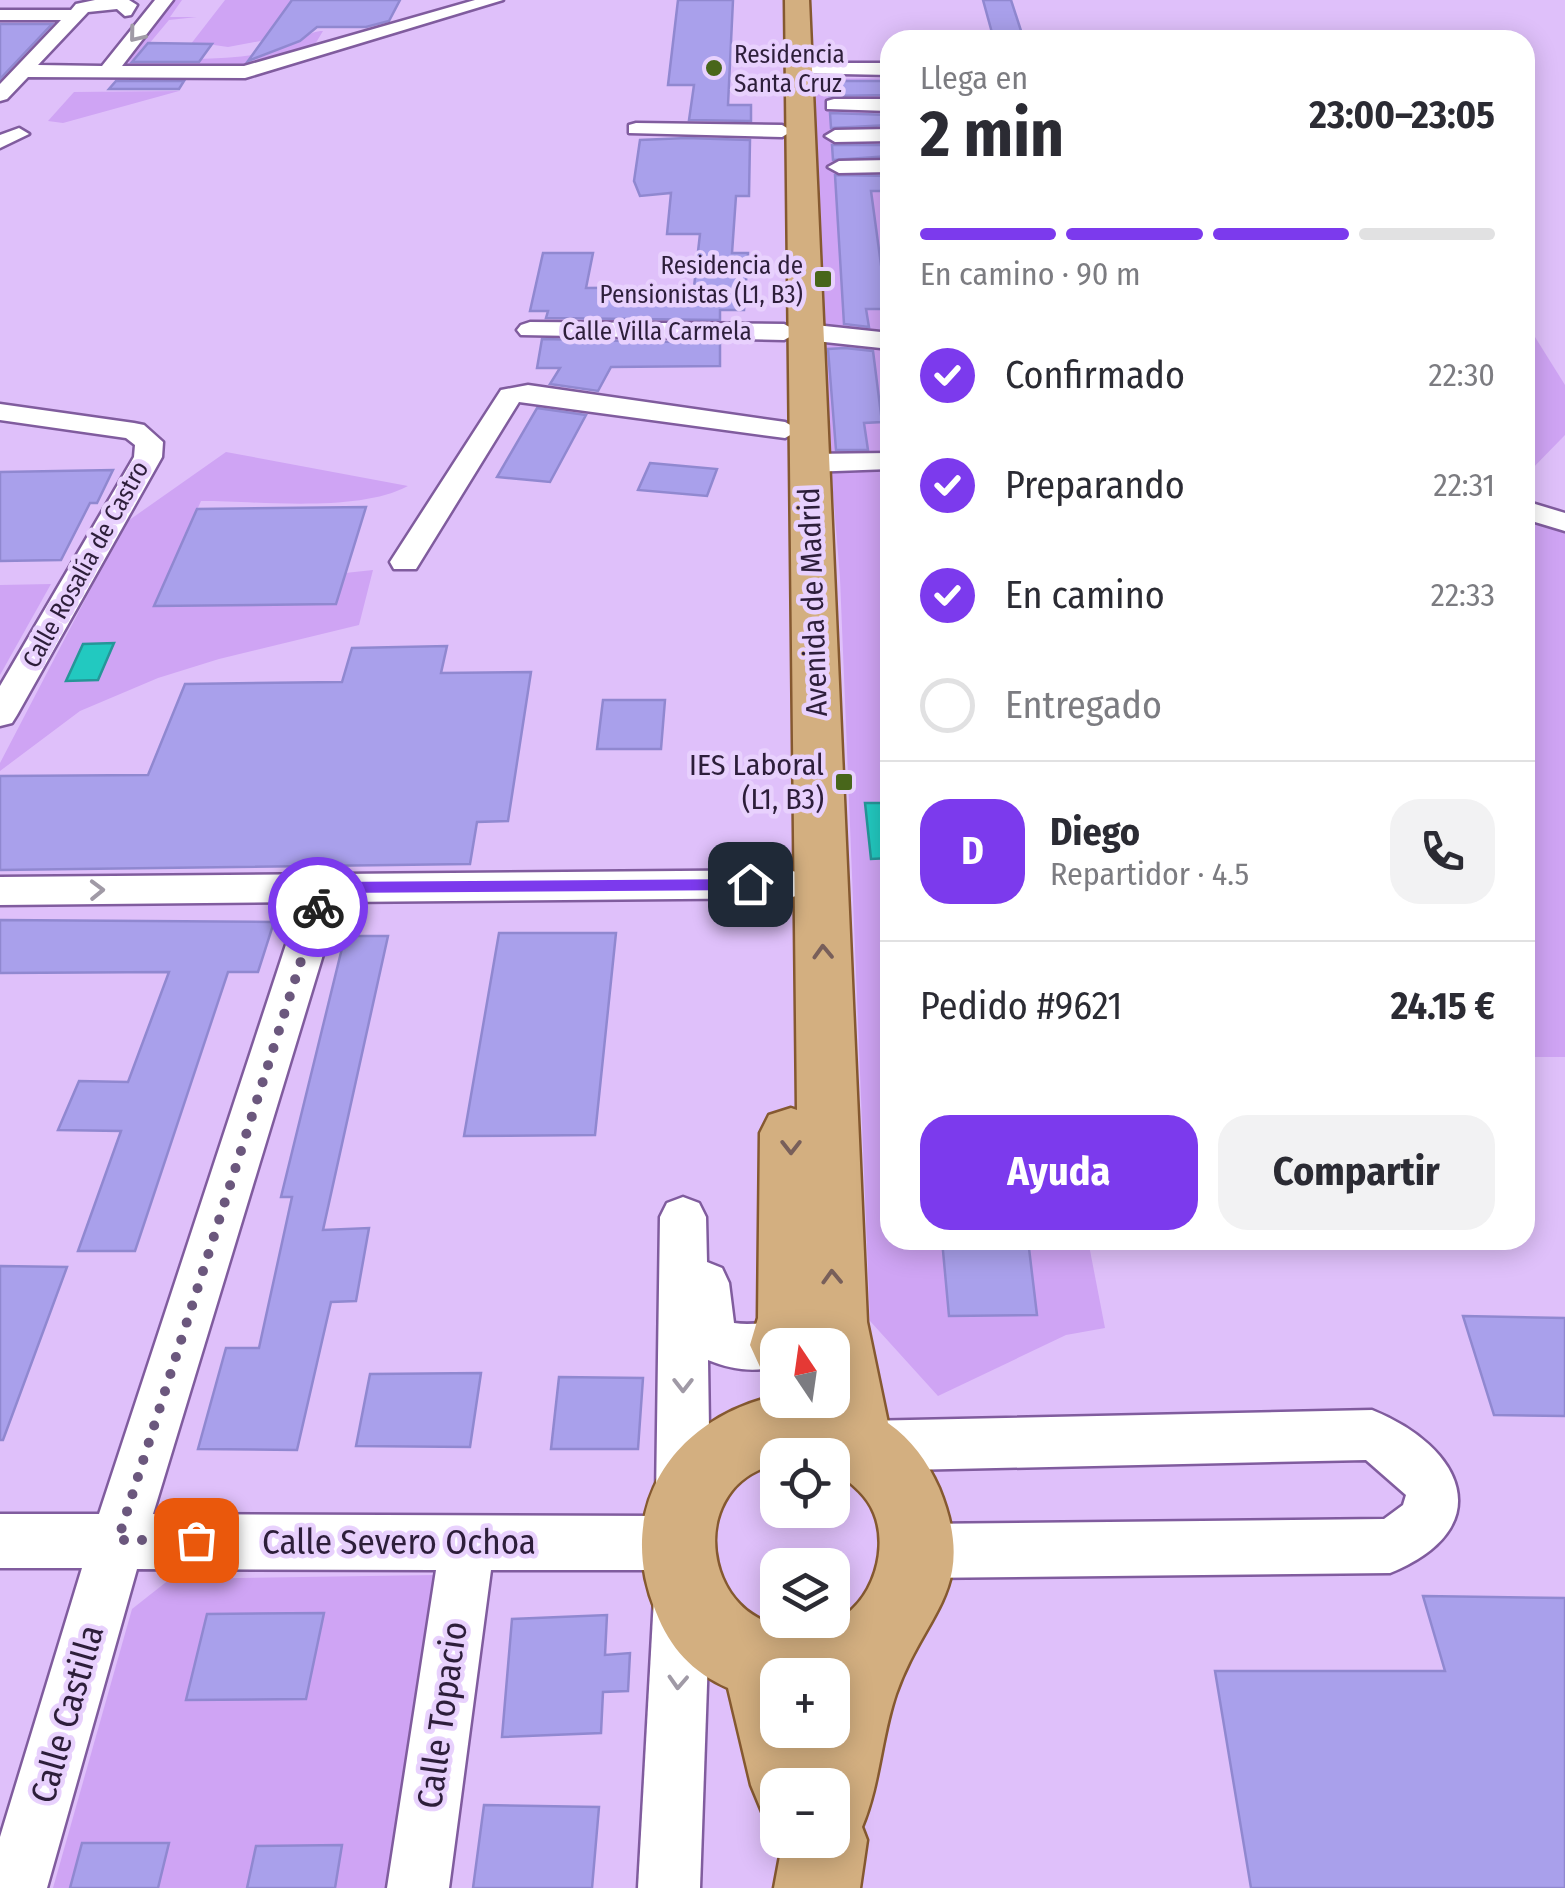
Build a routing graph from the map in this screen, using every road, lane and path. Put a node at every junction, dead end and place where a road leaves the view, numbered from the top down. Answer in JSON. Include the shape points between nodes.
{"nodes":[{"id":1,"x":164,"y":0,"type":"edge"},
{"id":2,"x":494,"y":0,"type":"edge"},
{"id":3,"x":781,"y":0,"type":"edge"},
{"id":4,"x":797,"y":0,"type":"edge"},
{"id":5,"x":77,"y":14,"type":"junction"},
{"id":6,"x":0,"y":15,"type":"edge"},
{"id":7,"x":798,"y":69,"type":"junction"},
{"id":8,"x":880,"y":69,"type":"edge"},
{"id":9,"x":24,"y":71,"type":"junction"},
{"id":10,"x":51,"y":71,"type":"junction"},
{"id":11,"x":108,"y":71,"type":"junction"},
{"id":12,"x":0,"y":95,"type":"edge"},
{"id":13,"x":834,"y":105,"type":"dead end"},
{"id":14,"x":880,"y":105,"type":"edge"},
{"id":15,"x":4,"y":116,"type":"dead end"},
{"id":16,"x":636,"y":130,"type":"dead end"},
{"id":17,"x":782,"y":130,"type":"junction"},
{"id":18,"x":880,"y":135,"type":"edge"},
{"id":19,"x":835,"y":136,"type":"dead end"},
{"id":20,"x":840,"y":166,"type":"dead end"},
{"id":21,"x":880,"y":166,"type":"edge"},
{"id":22,"x":530,"y":330,"type":"dead end"},
{"id":23,"x":795,"y":332,"type":"junction"},
{"id":24,"x":880,"y":339,"type":"edge"},
{"id":25,"x":0,"y":412,"type":"edge"},
{"id":26,"x":797,"y":446,"type":"junction"},
{"id":27,"x":880,"y":459,"type":"edge"},
{"id":28,"x":1535,"y":513,"type":"edge"},
{"id":29,"x":1565,"y":522,"type":"edge"},
{"id":30,"x":405,"y":562,"type":"dead end"},
{"id":31,"x":0,"y":714,"type":"edge"},
{"id":32,"x":788,"y":884,"type":"junction"},
{"id":33,"x":324,"y":888,"type":"junction"},
{"id":34,"x":0,"y":891,"type":"edge"},
{"id":35,"x":789,"y":1328,"type":"edge"},
{"id":36,"x":760,"y":1350,"type":"edge"},
{"id":37,"x":760,"y":1413,"type":"edge"},
{"id":38,"x":743,"y":1440,"type":"junction"},
{"id":39,"x":858,"y":1444,"type":"junction"},
{"id":40,"x":118,"y":1540,"type":"junction"},
{"id":41,"x":0,"y":1541,"type":"edge"},
{"id":42,"x":467,"y":1542,"type":"junction"},
{"id":43,"x":681,"y":1546,"type":"junction"},
{"id":44,"x":917,"y":1552,"type":"junction"},
{"id":45,"x":876,"y":1640,"type":"junction"},
{"id":46,"x":848,"y":1658,"type":"edge"},
{"id":47,"x":760,"y":1691,"type":"edge"},
{"id":48,"x":838,"y":1768,"type":"edge"},
{"id":49,"x":16,"y":1888,"type":"edge"},
{"id":50,"x":418,"y":1888,"type":"edge"},
{"id":51,"x":668,"y":1888,"type":"edge"}],
"edges":[{"from":1,"to":11,"type":"street","one_way":true},
{"from":2,"to":11,"type":"street","via":[[245,72]]},
{"from":3,"to":17,"type":"main road","name":"Avenida de Madrid"},
{"from":4,"to":7,"type":"main road","name":"Avenida de Madrid"},
{"from":5,"to":6,"type":"street"},
{"from":5,"to":9,"type":"street"},
{"from":5,"to":10,"type":"street","via":[[89,4],[118,7]]},
{"from":7,"to":8,"type":"street"},
{"from":7,"to":23,"type":"main road","name":"Avenida de Madrid"},
{"from":9,"to":10,"type":"street"},
{"from":9,"to":12,"type":"street"},
{"from":10,"to":11,"type":"street"},
{"from":10,"to":15,"type":"street"},
{"from":13,"to":14,"type":"street"},
{"from":16,"to":17,"type":"street"},
{"from":17,"to":23,"type":"main road","name":"Avenida de Madrid"},
{"from":18,"to":19,"type":"street"},
{"from":20,"to":21,"type":"street"},
{"from":22,"to":23,"type":"street","name":"Calle Villa Carmela"},
{"from":23,"to":24,"type":"street","name":"Calle Villa Carmela"},
{"from":23,"to":26,"type":"main road","name":"Avenida de Madrid"},
{"from":25,"to":31,"type":"street","name":"Calle Rosalía de Castro","via":[[134,431],[149,442],[148,457]]},
{"from":26,"to":27,"type":"street"},
{"from":26,"to":30,"type":"street","via":[[528,393],[510,396]]},
{"from":26,"to":32,"type":"main road","name":"Avenida de Madrid"},
{"from":39,"to":26,"type":"main road","name":"Avenida de Madrid","one_way":true,"via":[[832,1322]]},
{"from":28,"to":29,"type":"street"},
{"from":32,"to":33,"type":"street"},
{"from":32,"to":35,"type":"main road","name":"Avenida de Madrid","one_way":true},
{"from":34,"to":33,"type":"street","one_way":true},
{"from":33,"to":40,"type":"street","name":"Calle Castilla"},
{"from":36,"to":43,"type":"street","one_way":true,"via":[[726,1346],[711,1336],[692,1218]]},
{"from":37,"to":38,"type":"main road","name":"Avenida de Madrid"},
{"from":38,"to":39,"type":"main road","via":[[780,1428],[818,1429]]},
{"from":38,"to":43,"type":"main road","via":[[697,1482]]},
{"from":39,"to":44,"type":"main road","via":[[900,1488]]},
{"from":39,"to":44,"type":"street","via":[[1372,1435],[1426,1475],[1432,1497],[1423,1523],[1390,1546]]},
{"from":40,"to":41,"type":"street","name":"Calle Severo Ochoa"},
{"from":40,"to":42,"type":"street","name":"Calle Severo Ochoa"},
{"from":40,"to":49,"type":"street","name":"Calle Castilla"},
{"from":42,"to":43,"type":"street","name":"Calle Severo Ochoa"},
{"from":42,"to":50,"type":"street","name":"Calle Topacio"},
{"from":43,"to":47,"type":"main road","via":[[700,1618]]},
{"from":43,"to":51,"type":"street","one_way":true},
{"from":44,"to":45,"type":"main road","via":[[912,1584]]},
{"from":45,"to":46,"type":"main road"},
{"from":45,"to":48,"type":"main road"}]}
